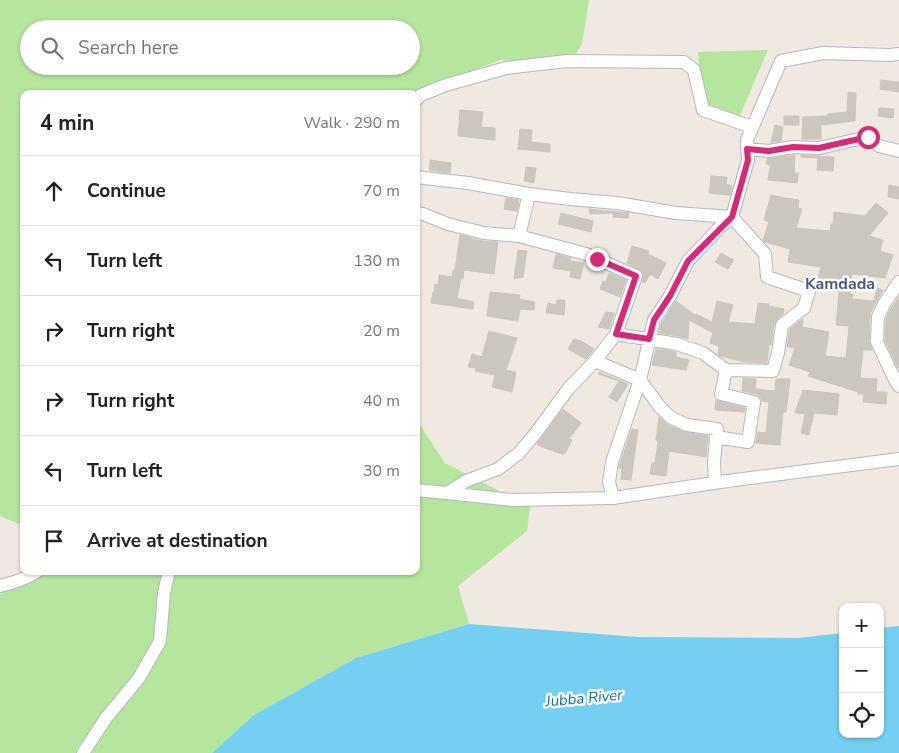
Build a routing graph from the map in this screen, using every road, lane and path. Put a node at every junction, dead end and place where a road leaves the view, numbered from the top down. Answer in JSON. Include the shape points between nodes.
{"nodes":[{"id":1,"x":899,"y":54,"type":"edge"},
{"id":2,"x":420,"y":96,"type":"edge"},
{"id":3,"x":752,"y":127,"type":"junction"},
{"id":4,"x":747,"y":149,"type":"junction"},
{"id":5,"x":899,"y":151,"type":"edge"},
{"id":6,"x":420,"y":177,"type":"edge"},
{"id":7,"x":529,"y":194,"type":"junction"},
{"id":8,"x":420,"y":214,"type":"edge"},
{"id":9,"x":732,"y":217,"type":"junction"},
{"id":10,"x":519,"y":236,"type":"junction"},
{"id":11,"x":899,"y":282,"type":"edge"},
{"id":12,"x":616,"y":334,"type":"junction"},
{"id":13,"x":649,"y":339,"type":"junction"},
{"id":14,"x":595,"y":361,"type":"junction"},
{"id":15,"x":726,"y":370,"type":"junction"},
{"id":16,"x":640,"y":380,"type":"junction"},
{"id":17,"x":899,"y":386,"type":"edge"},
{"id":18,"x":716,"y":437,"type":"junction"},
{"id":19,"x":899,"y":458,"type":"edge"},
{"id":20,"x":715,"y":482,"type":"junction"},
{"id":21,"x":420,"y":490,"type":"edge"},
{"id":22,"x":447,"y":493,"type":"junction"},
{"id":23,"x":613,"y":498,"type":"junction"},
{"id":24,"x":30,"y":575,"type":"edge"},
{"id":25,"x":168,"y":575,"type":"edge"},
{"id":26,"x":0,"y":586,"type":"edge"},
{"id":27,"x":83,"y":753,"type":"edge"}],
"edges":[{"from":1,"to":3,"type":"street","via":[[823,53],[781,61]]},
{"from":2,"to":3,"type":"street","via":[[506,68],[567,60],[684,62],[694,70],[703,110]]},
{"from":3,"to":4,"type":"street","via":[[746,140]]},
{"from":4,"to":5,"type":"street","via":[[819,148],[868,137],[879,146]]},
{"from":4,"to":9,"type":"street","via":[[748,160]]},
{"from":6,"to":7,"type":"street"},
{"from":7,"to":9,"type":"street"},
{"from":7,"to":10,"type":"street"},
{"from":8,"to":10,"type":"street","via":[[484,233]]},
{"from":9,"to":13,"type":"street","via":[[688,261],[654,320]]},
{"from":9,"to":15,"type":"street","via":[[765,254],[767,277],[808,291],[804,308],[782,325],[773,371]]},
{"from":10,"to":12,"type":"street","via":[[586,254],[636,276]]},
{"from":11,"to":17,"type":"street","via":[[878,317],[877,342]]},
{"from":12,"to":13,"type":"street"},
{"from":12,"to":14,"type":"street"},
{"from":13,"to":15,"type":"street","via":[[703,353]]},
{"from":13,"to":16,"type":"street"},
{"from":14,"to":16,"type":"street"},
{"from":14,"to":22,"type":"street","via":[[569,388],[519,453],[498,469],[466,481]]},
{"from":15,"to":18,"type":"street","via":[[721,394],[754,402],[748,442]]},
{"from":16,"to":18,"type":"street","via":[[664,413],[687,425],[717,429]]},
{"from":16,"to":23,"type":"street","via":[[612,462],[609,482]]},
{"from":18,"to":20,"type":"street"},
{"from":19,"to":20,"type":"street"},
{"from":20,"to":23,"type":"street"},
{"from":21,"to":22,"type":"street"},
{"from":22,"to":23,"type":"street","via":[[513,500]]},
{"from":24,"to":26,"type":"street"},
{"from":25,"to":27,"type":"street","via":[[160,641],[139,678],[106,718]]}]}
